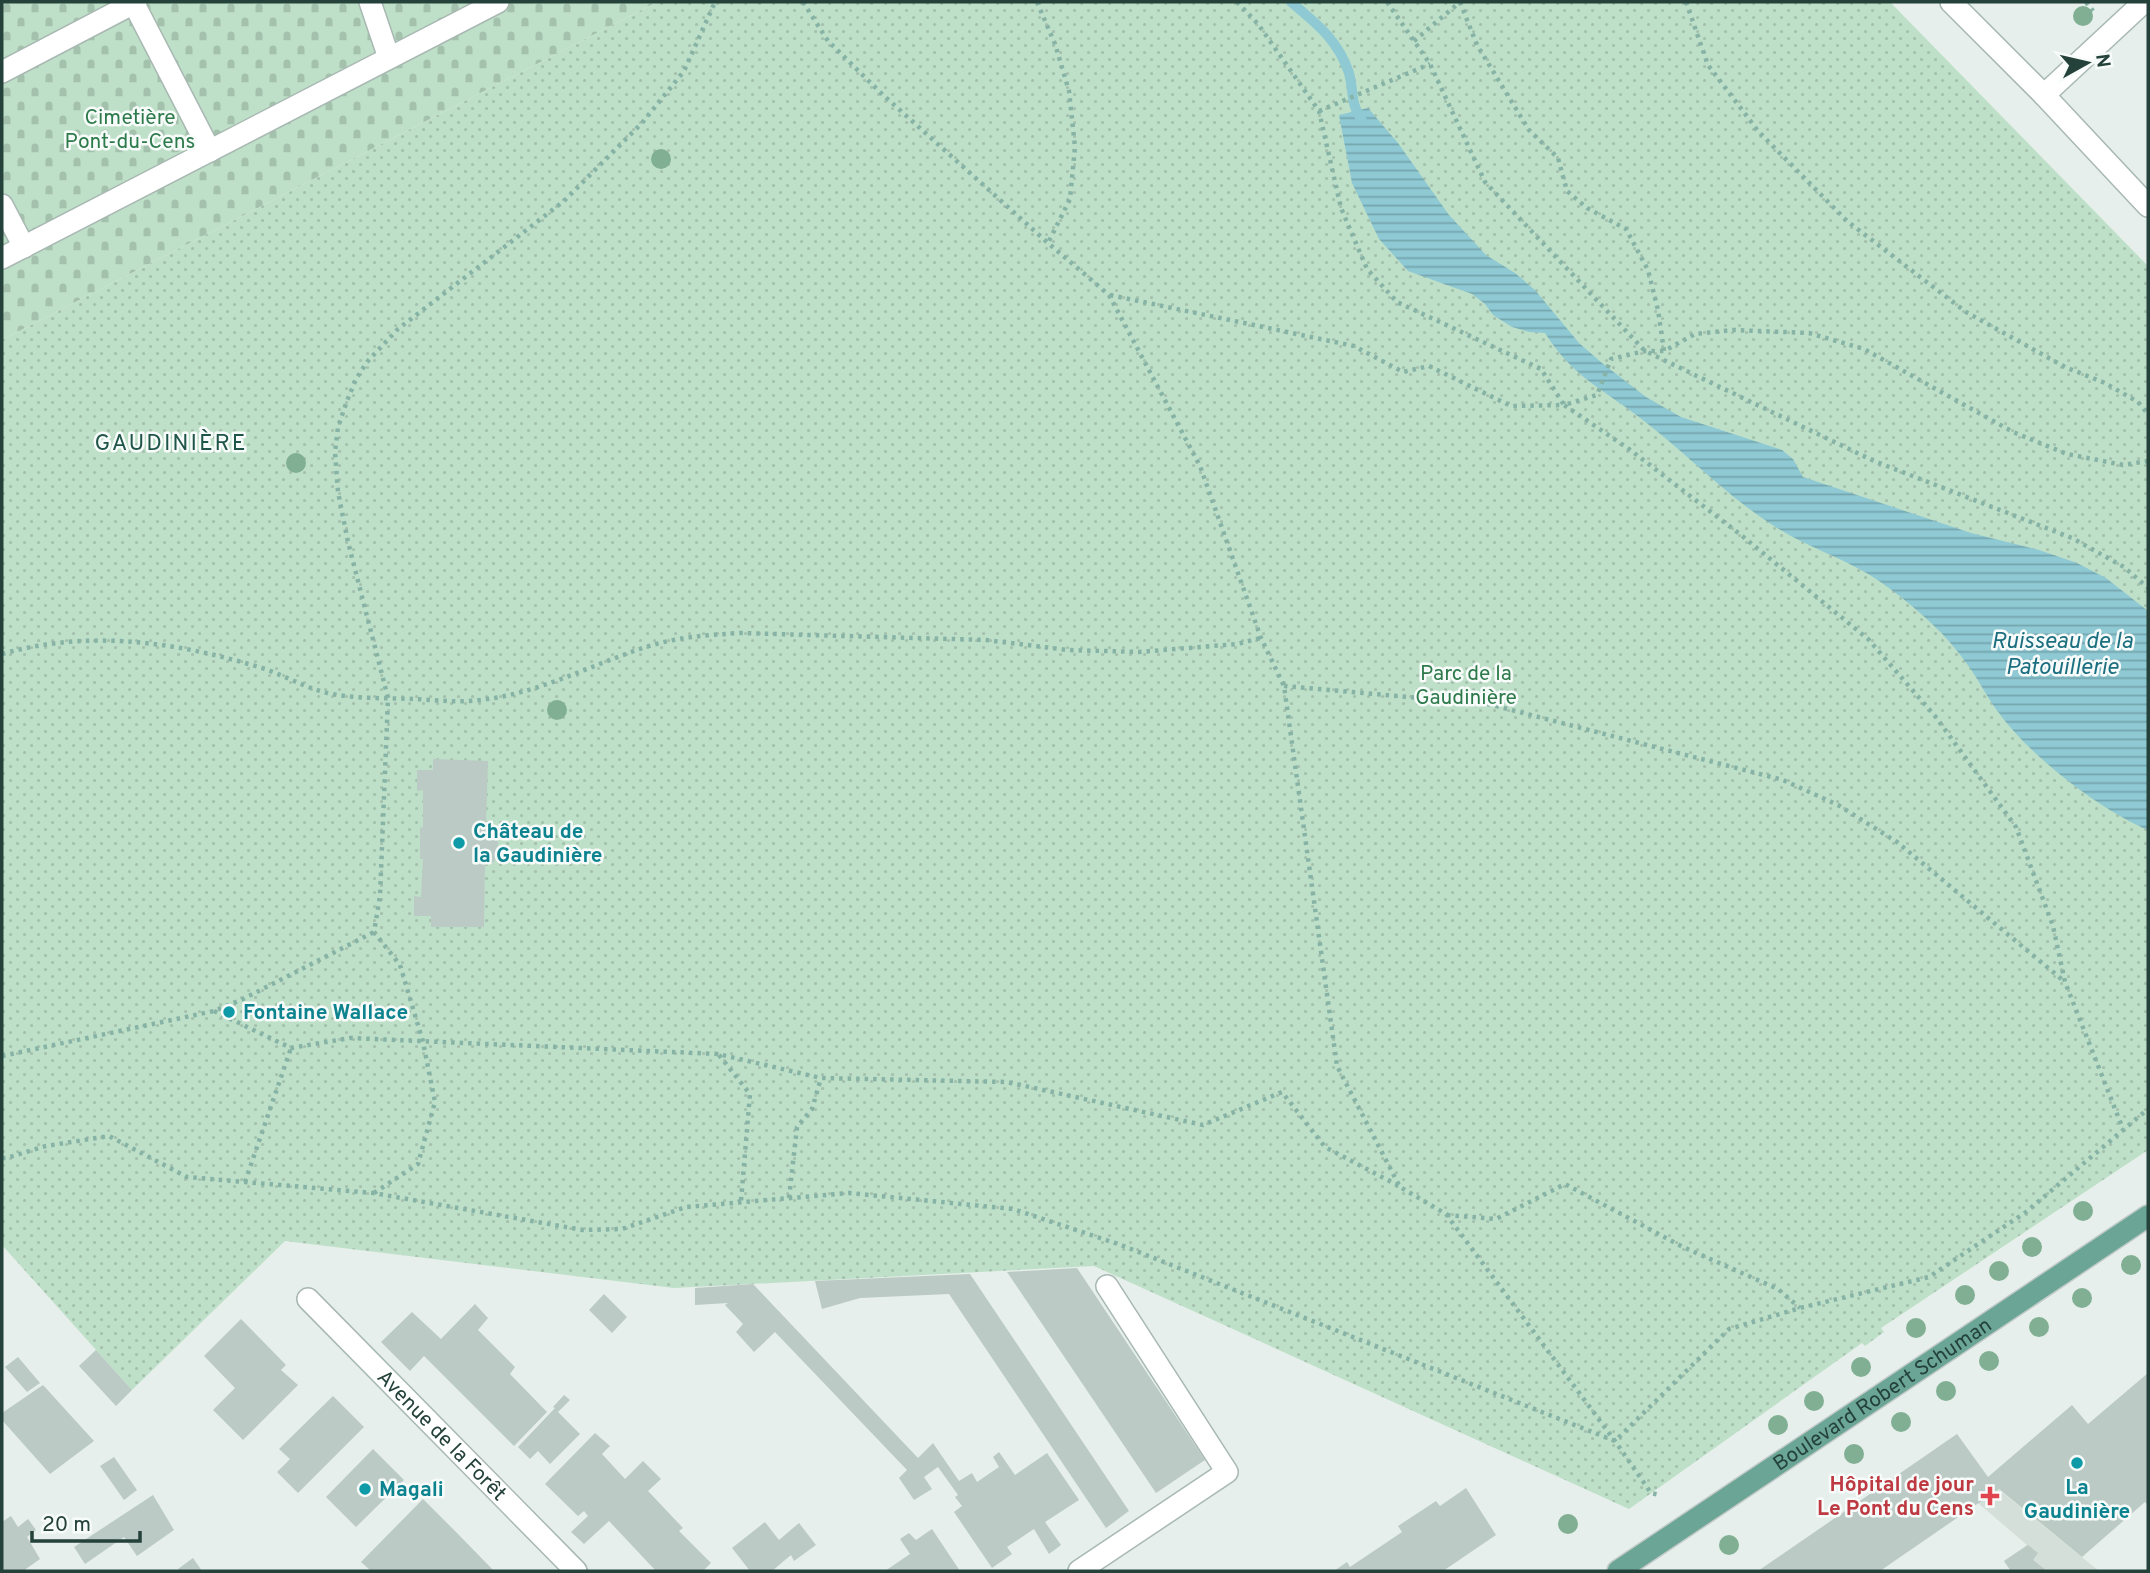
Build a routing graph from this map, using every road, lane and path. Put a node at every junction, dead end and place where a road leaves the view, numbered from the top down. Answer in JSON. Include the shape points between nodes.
{"nodes":[{"id":1,"x":134,"y":2,"type":"edge"},
{"id":2,"x":370,"y":2,"type":"edge"},
{"id":3,"x":498,"y":2,"type":"edge"},
{"id":4,"x":715,"y":2,"type":"edge"},
{"id":5,"x":803,"y":2,"type":"edge"},
{"id":6,"x":1037,"y":2,"type":"edge"},
{"id":7,"x":1237,"y":2,"type":"edge"},
{"id":8,"x":1387,"y":2,"type":"edge"},
{"id":9,"x":1460,"y":2,"type":"edge"},
{"id":10,"x":1686,"y":2,"type":"edge"},
{"id":11,"x":1951,"y":2,"type":"edge"},
{"id":12,"x":2144,"y":2,"type":"edge"},
{"id":13,"x":1414,"y":41,"type":"junction"},
{"id":14,"x":389,"y":58,"type":"junction"},
{"id":15,"x":1430,"y":64,"type":"junction"},
{"id":16,"x":2,"y":72,"type":"edge"},
{"id":17,"x":2044,"y":95,"type":"junction"},
{"id":18,"x":1319,"y":110,"type":"junction"},
{"id":19,"x":210,"y":151,"type":"junction"},
{"id":20,"x":2,"y":205,"type":"edge"},
{"id":21,"x":2148,"y":206,"type":"edge"},
{"id":22,"x":1048,"y":243,"type":"junction"},
{"id":23,"x":23,"y":247,"type":"junction"},
{"id":24,"x":2,"y":258,"type":"edge"},
{"id":25,"x":1109,"y":295,"type":"junction"},
{"id":26,"x":1645,"y":351,"type":"junction"},
{"id":27,"x":1664,"y":351,"type":"junction"},
{"id":28,"x":1564,"y":405,"type":"junction"},
{"id":29,"x":2148,"y":414,"type":"edge"},
{"id":30,"x":2148,"y":461,"type":"edge"},
{"id":31,"x":2148,"y":588,"type":"edge"},
{"id":32,"x":1261,"y":638,"type":"junction"},
{"id":33,"x":2,"y":654,"type":"edge"},
{"id":34,"x":1284,"y":686,"type":"junction"},
{"id":35,"x":388,"y":698,"type":"junction"},
{"id":36,"x":374,"y":932,"type":"junction"},
{"id":37,"x":2065,"y":982,"type":"junction"},
{"id":38,"x":214,"y":1011,"type":"junction"},
{"id":39,"x":423,"y":1042,"type":"junction"},
{"id":40,"x":291,"y":1048,"type":"junction"},
{"id":41,"x":718,"y":1054,"type":"junction"},
{"id":42,"x":2,"y":1056,"type":"edge"},
{"id":43,"x":821,"y":1077,"type":"junction"},
{"id":44,"x":2148,"y":1109,"type":"edge"},
{"id":45,"x":2123,"y":1129,"type":"junction"},
{"id":46,"x":2,"y":1158,"type":"edge"},
{"id":47,"x":245,"y":1182,"type":"junction"},
{"id":48,"x":1400,"y":1187,"type":"junction"},
{"id":49,"x":373,"y":1193,"type":"junction"},
{"id":50,"x":789,"y":1198,"type":"junction"},
{"id":51,"x":741,"y":1201,"type":"junction"},
{"id":52,"x":1446,"y":1214,"type":"junction"},
{"id":53,"x":2148,"y":1216,"type":"edge"},
{"id":54,"x":1107,"y":1286,"type":"dead end"},
{"id":55,"x":307,"y":1299,"type":"dead end"},
{"id":56,"x":1800,"y":1308,"type":"junction"},
{"id":57,"x":1615,"y":1441,"type":"junction"},
{"id":58,"x":1660,"y":1495,"type":"dead end"},
{"id":59,"x":576,"y":1571,"type":"edge"},
{"id":60,"x":1079,"y":1571,"type":"edge"},
{"id":61,"x":1618,"y":1571,"type":"edge"}],
"edges":[{"from":1,"to":16,"type":"street"},
{"from":1,"to":19,"type":"street"},
{"from":2,"to":14,"type":"street"},
{"from":3,"to":14,"type":"street"},
{"from":4,"to":35,"type":"path","via":[[684,71],[642,123],[564,201],[398,329],[356,379],[338,427],[338,492]]},
{"from":5,"to":22,"type":"path","via":[[828,41],[846,59]]},
{"from":6,"to":22,"type":"path","via":[[1069,91],[1075,147],[1070,199]]},
{"from":7,"to":18,"type":"path"},
{"from":8,"to":13,"type":"path"},
{"from":9,"to":13,"type":"path"},
{"from":9,"to":27,"type":"path","via":[[1476,45],[1529,130],[1558,158],[1567,191],[1626,229],[1648,270]]},
{"from":10,"to":29,"type":"path","via":[[1708,65],[1758,131],[1847,221],[1966,312],[2065,367],[2105,383],[2138,402]]},
{"from":11,"to":17,"type":"street"},
{"from":12,"to":17,"type":"street"},
{"from":13,"to":15,"type":"path"},
{"from":14,"to":19,"type":"street"},
{"from":15,"to":18,"type":"path"},
{"from":15,"to":26,"type":"path","via":[[1485,182]]},
{"from":17,"to":21,"type":"street"},
{"from":18,"to":28,"type":"path","via":[[1341,208],[1367,269],[1397,302],[1541,369]]},
{"from":19,"to":23,"type":"street"},
{"from":20,"to":23,"type":"street"},
{"from":22,"to":25,"type":"path"},
{"from":23,"to":24,"type":"street"},
{"from":25,"to":28,"type":"path","via":[[1354,346],[1404,372],[1429,366],[1511,406]]},
{"from":25,"to":32,"type":"path","via":[[1200,466]]},
{"from":26,"to":27,"type":"path"},
{"from":26,"to":28,"type":"path","via":[[1611,359],[1597,395]]},
{"from":26,"to":31,"type":"path","via":[[1874,461],[2072,538],[2124,567]]},
{"from":27,"to":30,"type":"path","via":[[1695,334],[1809,332],[1864,349],[2012,432],[2067,454],[2123,465]]},
{"from":28,"to":37,"type":"path","via":[[1731,527],[1868,639],[1935,716],[2015,827],[2053,926]]},
{"from":32,"to":34,"type":"path"},
{"from":32,"to":35,"type":"path","via":[[1237,645],[1139,652],[1068,650],[986,640],[707,635],[645,648],[517,695],[469,701]]},
{"from":33,"to":35,"type":"path","via":[[92,640],[170,645],[265,669],[332,694]]},
{"from":34,"to":37,"type":"path","via":[[1488,704],[1783,780],[1838,805],[1897,842]]},
{"from":34,"to":48,"type":"path","via":[[1337,1066]]},
{"from":35,"to":36,"type":"path","via":[[380,896]]},
{"from":36,"to":38,"type":"path"},
{"from":36,"to":39,"type":"path","via":[[400,965]]},
{"from":37,"to":45,"type":"path"},
{"from":38,"to":40,"type":"path"},
{"from":38,"to":42,"type":"path"},
{"from":39,"to":40,"type":"path","via":[[349,1038]]},
{"from":39,"to":41,"type":"path"},
{"from":39,"to":49,"type":"path","via":[[435,1102],[418,1164]]},
{"from":40,"to":47,"type":"path"},
{"from":41,"to":43,"type":"path"},
{"from":41,"to":51,"type":"path","via":[[750,1094]]},
{"from":43,"to":48,"type":"path","via":[[1007,1082],[1203,1125],[1282,1092],[1325,1147]]},
{"from":43,"to":50,"type":"path","via":[[812,1109],[797,1127]]},
{"from":44,"to":45,"type":"path"},
{"from":45,"to":56,"type":"path","via":[[2026,1212],[1929,1277]]},
{"from":46,"to":47,"type":"path","via":[[109,1136],[187,1177]]},
{"from":47,"to":49,"type":"path"},
{"from":48,"to":52,"type":"path"},
{"from":49,"to":51,"type":"path","via":[[583,1230],[622,1229],[686,1208]]},
{"from":50,"to":51,"type":"path"},
{"from":50,"to":57,"type":"path","via":[[849,1193],[1013,1209],[1121,1245]]},
{"from":52,"to":56,"type":"path","via":[[1496,1219],[1565,1184],[1683,1247],[1778,1289]]},
{"from":52,"to":57,"type":"path"},
{"from":53,"to":61,"type":"main road","name":"Boulevard Robert Schuman"},
{"from":54,"to":60,"type":"street","via":[[1227,1472]]},
{"from":55,"to":59,"type":"street","name":"Avenue de la Forêt"},
{"from":56,"to":57,"type":"path","via":[[1729,1329]]},
{"from":57,"to":58,"type":"path","via":[[1651,1493]]}]}
